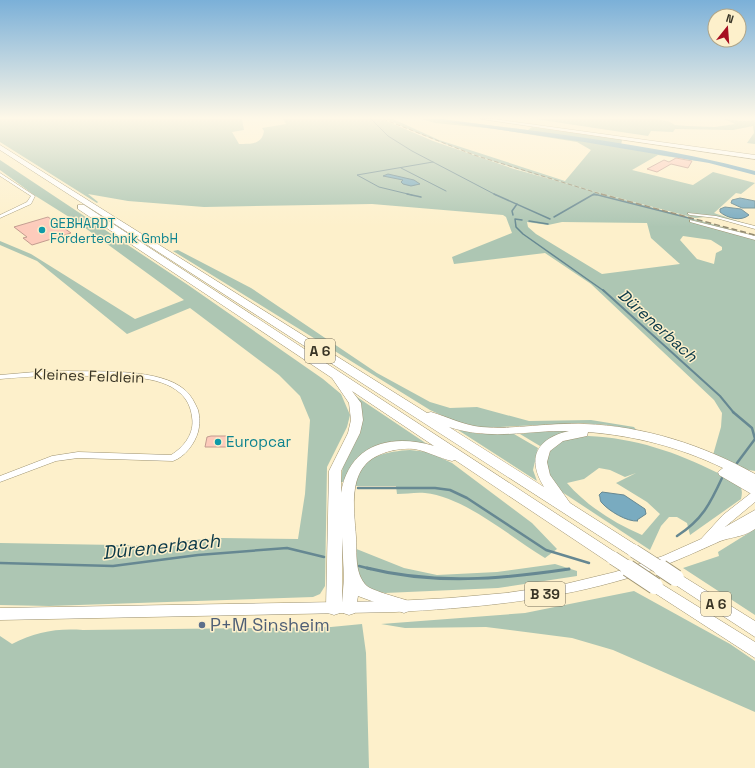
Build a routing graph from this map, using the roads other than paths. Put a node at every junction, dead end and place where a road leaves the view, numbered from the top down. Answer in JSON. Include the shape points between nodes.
{"nodes":[{"id":1,"x":1,"y":155,"type":"edge"},
{"id":2,"x":12,"y":155,"type":"edge"},
{"id":3,"x":734,"y":155,"type":"edge"},
{"id":4,"x":755,"y":158,"type":"edge"},
{"id":5,"x":0,"y":174,"type":"edge"},
{"id":6,"x":690,"y":214,"type":"dead end"},
{"id":7,"x":0,"y":217,"type":"edge"},
{"id":8,"x":692,"y":222,"type":"dead end"},
{"id":9,"x":755,"y":228,"type":"edge"},
{"id":10,"x":755,"y":238,"type":"edge"},
{"id":11,"x":332,"y":372,"type":"junction"},
{"id":12,"x":0,"y":377,"type":"edge"},
{"id":13,"x":407,"y":406,"type":"junction"},
{"id":14,"x":471,"y":464,"type":"junction"},
{"id":15,"x":752,"y":477,"type":"edge"},
{"id":16,"x":0,"y":479,"type":"edge"},
{"id":17,"x":755,"y":491,"type":"edge"},
{"id":18,"x":342,"y":492,"type":"junction"},
{"id":19,"x":755,"y":496,"type":"edge"},
{"id":20,"x":567,"y":508,"type":"junction"},
{"id":21,"x":755,"y":514,"type":"edge"},
{"id":22,"x":755,"y":523,"type":"edge"},
{"id":23,"x":721,"y":535,"type":"junction"},
{"id":24,"x":700,"y":545,"type":"junction"},
{"id":25,"x":351,"y":577,"type":"junction"},
{"id":26,"x":404,"y":606,"type":"junction"},
{"id":27,"x":342,"y":608,"type":"junction"},
{"id":28,"x":0,"y":614,"type":"edge"},
{"id":29,"x":755,"y":630,"type":"edge"},
{"id":30,"x":755,"y":651,"type":"edge"}],
"edges":[{"from":1,"to":11,"type":"highway","number":"A 6"},
{"from":2,"to":13,"type":"highway","number":"A 6"},
{"from":3,"to":4,"type":"main road"},
{"from":5,"to":7,"type":"street","via":[[33,196],[29,203]]},
{"from":6,"to":9,"type":"street","via":[[716,217]]},
{"from":8,"to":10,"type":"street"},
{"from":11,"to":14,"type":"highway","number":"A 6"},
{"from":11,"to":18,"type":"highway","via":[[355,403],[357,420],[354,433],[338,464]]},
{"from":12,"to":16,"type":"street","name":"Kleines Feldlein","via":[[48,373],[147,376],[182,391],[195,408],[196,421],[191,440],[184,452],[173,458],[78,454],[55,458]]},
{"from":13,"to":15,"type":"highway","via":[[457,426],[486,431],[571,427],[626,432],[687,448]]},
{"from":13,"to":20,"type":"highway","number":"A 6"},
{"from":14,"to":18,"type":"highway","via":[[430,449],[397,445],[365,457]]},
{"from":14,"to":30,"type":"highway","number":"A 6","bridge":true},
{"from":17,"to":20,"type":"highway","via":[[718,468],[685,454],[625,437],[581,433],[557,438],[544,450],[541,466],[542,472]]},
{"from":18,"to":25,"type":"highway"},
{"from":18,"to":27,"type":"highway"},
{"from":19,"to":24,"type":"main road","number":"B 39","via":[[727,518]]},
{"from":20,"to":29,"type":"highway","number":"A 6","bridge":true},
{"from":21,"to":23,"type":"main road","number":"B 39"},
{"from":22,"to":23,"type":"main road","via":[[742,532]]},
{"from":23,"to":24,"type":"main road","number":"B 39"},
{"from":24,"to":26,"type":"main road","number":"B 39","via":[[621,576],[569,589],[482,602]]},
{"from":25,"to":26,"type":"highway","via":[[362,591]]},
{"from":25,"to":27,"type":"highway"},
{"from":26,"to":27,"type":"main road","number":"B 39"},
{"from":27,"to":28,"type":"main road","number":"B 39"}]}
